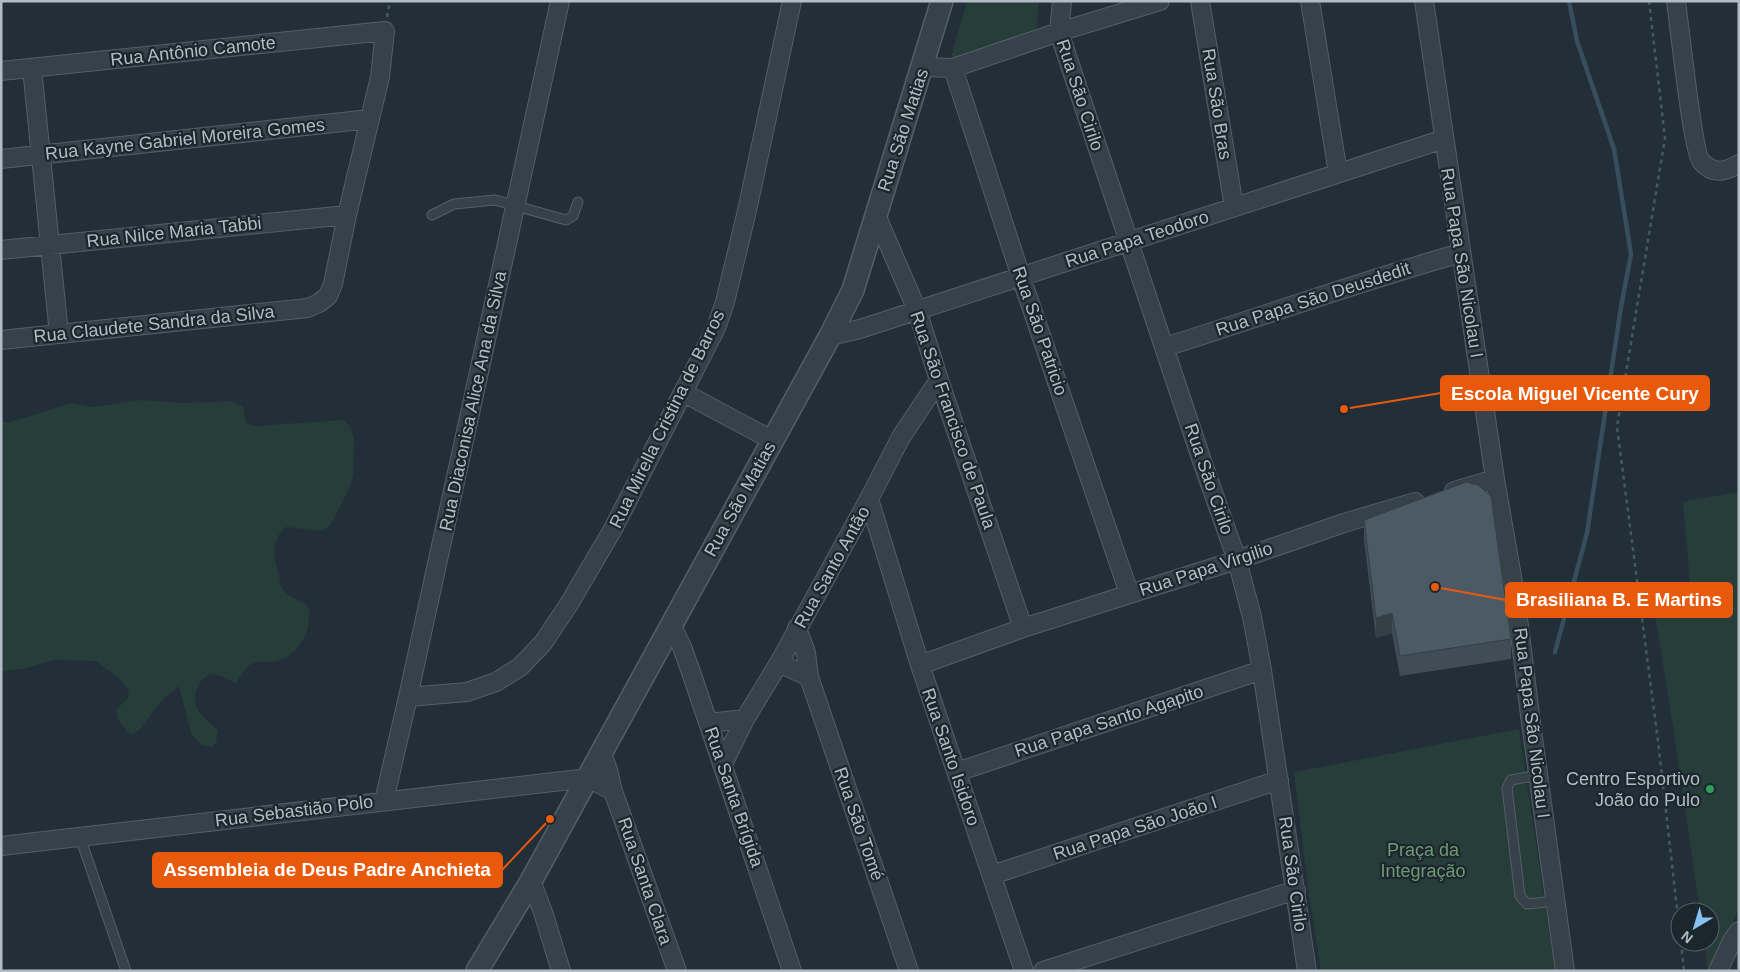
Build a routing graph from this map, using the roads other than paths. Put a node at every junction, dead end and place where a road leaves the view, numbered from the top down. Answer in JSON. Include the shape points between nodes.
{"nodes":[{"id":1,"x":560,"y":1,"type":"edge"},
{"id":2,"x":792,"y":1,"type":"edge"},
{"id":3,"x":942,"y":1,"type":"edge"},
{"id":4,"x":1062,"y":1,"type":"edge"},
{"id":5,"x":1160,"y":1,"type":"edge"},
{"id":6,"x":1200,"y":1,"type":"edge"},
{"id":7,"x":1310,"y":1,"type":"edge"},
{"id":8,"x":1424,"y":1,"type":"edge"},
{"id":9,"x":1676,"y":1,"type":"edge"},
{"id":10,"x":1059,"y":32,"type":"junction"},
{"id":11,"x":923,"y":67,"type":"junction"},
{"id":12,"x":32,"y":68,"type":"junction"},
{"id":13,"x":953,"y":68,"type":"junction"},
{"id":14,"x":1,"y":71,"type":"edge"},
{"id":15,"x":370,"y":119,"type":"junction"},
{"id":16,"x":1444,"y":139,"type":"junction"},
{"id":17,"x":42,"y":154,"type":"junction"},
{"id":18,"x":1,"y":159,"type":"edge"},
{"id":19,"x":1732,"y":168,"type":"edge"},
{"id":20,"x":1338,"y":174,"type":"junction"},
{"id":21,"x":578,"y":202,"type":"dead end"},
{"id":22,"x":516,"y":206,"type":"junction"},
{"id":23,"x":1234,"y":207,"type":"junction"},
{"id":24,"x":347,"y":215,"type":"junction"},
{"id":25,"x":432,"y":215,"type":"dead end"},
{"id":26,"x":876,"y":215,"type":"junction"},
{"id":27,"x":1129,"y":240,"type":"junction"},
{"id":28,"x":49,"y":245,"type":"junction"},
{"id":29,"x":1,"y":250,"type":"edge"},
{"id":30,"x":1461,"y":253,"type":"junction"},
{"id":31,"x":1021,"y":277,"type":"junction"},
{"id":32,"x":917,"y":310,"type":"junction"},
{"id":33,"x":58,"y":334,"type":"junction"},
{"id":34,"x":830,"y":336,"type":"junction"},
{"id":35,"x":1,"y":340,"type":"edge"},
{"id":36,"x":1165,"y":348,"type":"junction"},
{"id":37,"x":939,"y":380,"type":"junction"},
{"id":38,"x":684,"y":393,"type":"junction"},
{"id":39,"x":916,"y":412,"type":"junction"},
{"id":40,"x":950,"y":412,"type":"junction"},
{"id":41,"x":772,"y":440,"type":"junction"},
{"id":42,"x":1495,"y":479,"type":"junction"},
{"id":43,"x":869,"y":499,"type":"junction"},
{"id":44,"x":850,"y":532,"type":"junction"},
{"id":45,"x":882,"y":542,"type":"junction"},
{"id":46,"x":1237,"y":560,"type":"junction"},
{"id":47,"x":1129,"y":593,"type":"junction"},
{"id":48,"x":671,"y":624,"type":"junction"},
{"id":49,"x":797,"y":628,"type":"junction"},
{"id":50,"x":1023,"y":628,"type":"junction"},
{"id":51,"x":779,"y":663,"type":"junction"},
{"id":52,"x":920,"y":665,"type":"junction"},
{"id":53,"x":1262,"y":670,"type":"junction"},
{"id":54,"x":809,"y":678,"type":"junction"},
{"id":55,"x":408,"y":696,"type":"junction"},
{"id":56,"x":745,"y":719,"type":"junction"},
{"id":57,"x":708,"y":723,"type":"junction"},
{"id":58,"x":601,"y":751,"type":"junction"},
{"id":59,"x":723,"y":764,"type":"junction"},
{"id":60,"x":957,"y":772,"type":"junction"},
{"id":61,"x":1538,"y":775,"type":"junction"},
{"id":62,"x":588,"y":778,"type":"junction"},
{"id":63,"x":1279,"y":780,"type":"junction"},
{"id":64,"x":613,"y":791,"type":"junction"},
{"id":65,"x":384,"y":801,"type":"junction"},
{"id":66,"x":80,"y":837,"type":"junction"},
{"id":67,"x":1,"y":846,"type":"edge"},
{"id":68,"x":992,"y":875,"type":"junction"},
{"id":69,"x":531,"y":881,"type":"junction"},
{"id":70,"x":1296,"y":890,"type":"junction"},
{"id":71,"x":519,"y":901,"type":"junction"},
{"id":72,"x":1555,"y":901,"type":"junction"},
{"id":73,"x":548,"y":927,"type":"junction"},
{"id":74,"x":1739,"y":932,"type":"edge"},
{"id":75,"x":126,"y":971,"type":"edge"},
{"id":76,"x":477,"y":971,"type":"edge"},
{"id":77,"x":562,"y":971,"type":"edge"},
{"id":78,"x":677,"y":971,"type":"edge"},
{"id":79,"x":792,"y":971,"type":"edge"},
{"id":80,"x":909,"y":971,"type":"edge"},
{"id":81,"x":1024,"y":971,"type":"edge"},
{"id":82,"x":1043,"y":971,"type":"edge"},
{"id":83,"x":1307,"y":971,"type":"edge"},
{"id":84,"x":1565,"y":971,"type":"edge"},
{"id":85,"x":1718,"y":971,"type":"edge"}],
"edges":[{"from":1,"to":22,"type":"street","name":"Rua Diaconisa Alice Ana da Silva"},
{"from":2,"to":38,"type":"street","name":"Rua Mirella Cristina de Barros","via":[[725,302]]},
{"from":3,"to":11,"type":"street","name":"Rua São Matias"},
{"from":4,"to":10,"type":"street","name":"Rua São Cirilo"},
{"from":5,"to":10,"type":"street"},
{"from":6,"to":23,"type":"street","name":"Rua São Bras"},
{"from":7,"to":20,"type":"street"},
{"from":8,"to":16,"type":"street","name":"Rua Papa São Nicolau I"},
{"from":9,"to":19,"type":"street","via":[[1699,160],[1710,170]]},
{"from":10,"to":13,"type":"street"},
{"from":10,"to":27,"type":"street","name":"Rua São Cirilo"},
{"from":11,"to":13,"type":"street"},
{"from":11,"to":26,"type":"street","name":"Rua São Matias"},
{"from":12,"to":14,"type":"street","name":"Rua Antônio Camote"},
{"from":12,"to":15,"type":"street","name":"Rua Antônio Camote","via":[[385,31],[380,77]]},
{"from":12,"to":17,"type":"street"},
{"from":13,"to":31,"type":"street","name":"Rua São Patricio"},
{"from":15,"to":17,"type":"street","name":"Rua Kayne Gabriel Moreira Gomes"},
{"from":15,"to":24,"type":"street"},
{"from":16,"to":20,"type":"street","name":"Rua Papa Teodoro"},
{"from":16,"to":30,"type":"street","name":"Rua Papa São Nicolau I"},
{"from":17,"to":18,"type":"street","name":"Rua Kayne Gabriel Moreira Gomes"},
{"from":17,"to":28,"type":"street"},
{"from":20,"to":23,"type":"street","name":"Rua Papa Teodoro"},
{"from":21,"to":22,"type":"lane","via":[[573,216],[566,220]]},
{"from":22,"to":25,"type":"lane","via":[[495,200],[470,202],[454,204]]},
{"from":22,"to":55,"type":"street","name":"Rua Diaconisa Alice Ana da Silva"},
{"from":23,"to":27,"type":"street","name":"Rua Papa Teodoro"},
{"from":24,"to":28,"type":"street","name":"Rua Nilce Maria Tabbi"},
{"from":24,"to":33,"type":"street","name":"Rua Claudete Sandra da Silva","via":[[328,296],[308,308]]},
{"from":26,"to":32,"type":"street","name":"Rua São Francisco de Paula"},
{"from":26,"to":34,"type":"street","name":"Rua São Matias","via":[[853,290]]},
{"from":27,"to":31,"type":"street","name":"Rua Papa Teodoro"},
{"from":27,"to":36,"type":"street","name":"Rua São Cirilo"},
{"from":28,"to":29,"type":"street","name":"Rua Nilce Maria Tabbi"},
{"from":28,"to":33,"type":"street"},
{"from":30,"to":36,"type":"street","name":"Rua Papa São Deusdedit"},
{"from":30,"to":42,"type":"street","name":"Rua Papa São Nicolau I"},
{"from":31,"to":32,"type":"street","name":"Rua Papa Teodoro"},
{"from":31,"to":47,"type":"street","name":"Rua São Patricio"},
{"from":32,"to":34,"type":"street","name":"Rua Papa Teodoro"},
{"from":32,"to":37,"type":"street","name":"Rua São Francisco de Paula"},
{"from":33,"to":35,"type":"street","name":"Rua Claudete Sandra da Silva"},
{"from":34,"to":41,"type":"street","name":"Rua São Matias"},
{"from":36,"to":46,"type":"street","name":"Rua São Cirilo"},
{"from":37,"to":39,"type":"street","name":"Rua Santo Antão"},
{"from":37,"to":40,"type":"street","name":"Rua São Francisco de Paula"},
{"from":38,"to":41,"type":"street"},
{"from":38,"to":55,"type":"street","name":"Rua Mirella Cristina de Barros","via":[[613,529],[544,643],[520,667],[496,682],[468,692]]},
{"from":39,"to":40,"type":"street"},
{"from":39,"to":43,"type":"street","name":"Rua Santo Antão"},
{"from":40,"to":50,"type":"street","name":"Rua São Francisco de Paula"},
{"from":41,"to":48,"type":"street","name":"Rua São Matias"},
{"from":42,"to":46,"type":"street","name":"Rua Papa Virgilio","via":[[1344,523]]},
{"from":42,"to":61,"type":"street","name":"Rua Papa São Nicolau I","via":[[1515,594]]},
{"from":43,"to":44,"type":"street","name":"Rua Santo Antão"},
{"from":43,"to":45,"type":"street","name":"Rua Santo Isidoro"},
{"from":44,"to":45,"type":"street"},
{"from":44,"to":49,"type":"street","name":"Rua Santo Antão"},
{"from":45,"to":52,"type":"street","name":"Rua Santo Isidoro"},
{"from":46,"to":47,"type":"street","name":"Rua Papa Virgilio"},
{"from":46,"to":53,"type":"street","name":"Rua São Cirilo"},
{"from":47,"to":50,"type":"street","name":"Rua Papa Virgilio"},
{"from":48,"to":57,"type":"street","name":"Rua Santa Brígida"},
{"from":48,"to":58,"type":"street","name":"Rua São Matias"},
{"from":49,"to":51,"type":"street","name":"Rua Santo Antão"},
{"from":49,"to":54,"type":"street","name":"Rua São Tomé","via":[[806,653]]},
{"from":50,"to":52,"type":"street","name":"Rua Papa Virgilio"},
{"from":51,"to":54,"type":"street"},
{"from":51,"to":56,"type":"street","name":"Rua Santo Antão"},
{"from":52,"to":60,"type":"street","name":"Rua Santo Isidoro"},
{"from":53,"to":60,"type":"street","name":"Rua Papa Santo Agapito"},
{"from":53,"to":63,"type":"street","name":"Rua São Cirilo"},
{"from":54,"to":80,"type":"street","name":"Rua São Tomé"},
{"from":55,"to":65,"type":"street","name":"Rua Diaconisa Alice Ana da Silva"},
{"from":56,"to":57,"type":"street"},
{"from":56,"to":59,"type":"street","name":"Rua Santo Antão"},
{"from":57,"to":59,"type":"street","name":"Rua Santa Brígida"},
{"from":58,"to":62,"type":"street","name":"Rua São Matias"},
{"from":58,"to":64,"type":"street","name":"Rua Santa Clara"},
{"from":59,"to":79,"type":"street","name":"Rua Santa Brígida"},
{"from":60,"to":68,"type":"street","name":"Rua Santo Isidoro"},
{"from":61,"to":72,"type":"street","name":"Rua Papa São Nicolau I"},
{"from":61,"to":72,"type":"lane","via":[[1511,780],[1507,788],[1520,896],[1527,904]]},
{"from":62,"to":64,"type":"street"},
{"from":62,"to":65,"type":"street","name":"Rua Sebastião Polo"},
{"from":62,"to":69,"type":"street","name":"Rua São Matias"},
{"from":63,"to":68,"type":"street","name":"Rua Papa São João I"},
{"from":63,"to":70,"type":"street","name":"Rua São Cirilo"},
{"from":64,"to":78,"type":"street","name":"Rua Santa Clara"},
{"from":65,"to":66,"type":"street","name":"Rua Sebastião Polo"},
{"from":66,"to":67,"type":"street","name":"Rua Sebastião Polo"},
{"from":66,"to":75,"type":"lane"},
{"from":68,"to":81,"type":"street","name":"Rua Santo Isidoro"},
{"from":69,"to":71,"type":"street","name":"Rua São Matias"},
{"from":69,"to":73,"type":"street"},
{"from":70,"to":82,"type":"street"},
{"from":70,"to":83,"type":"street","name":"Rua São Cirilo"},
{"from":71,"to":73,"type":"street"},
{"from":71,"to":76,"type":"street","name":"Rua São Matias"},
{"from":72,"to":84,"type":"street","name":"Rua Papa São Nicolau I"},
{"from":73,"to":77,"type":"street"},
{"from":74,"to":85,"type":"street"}]}
